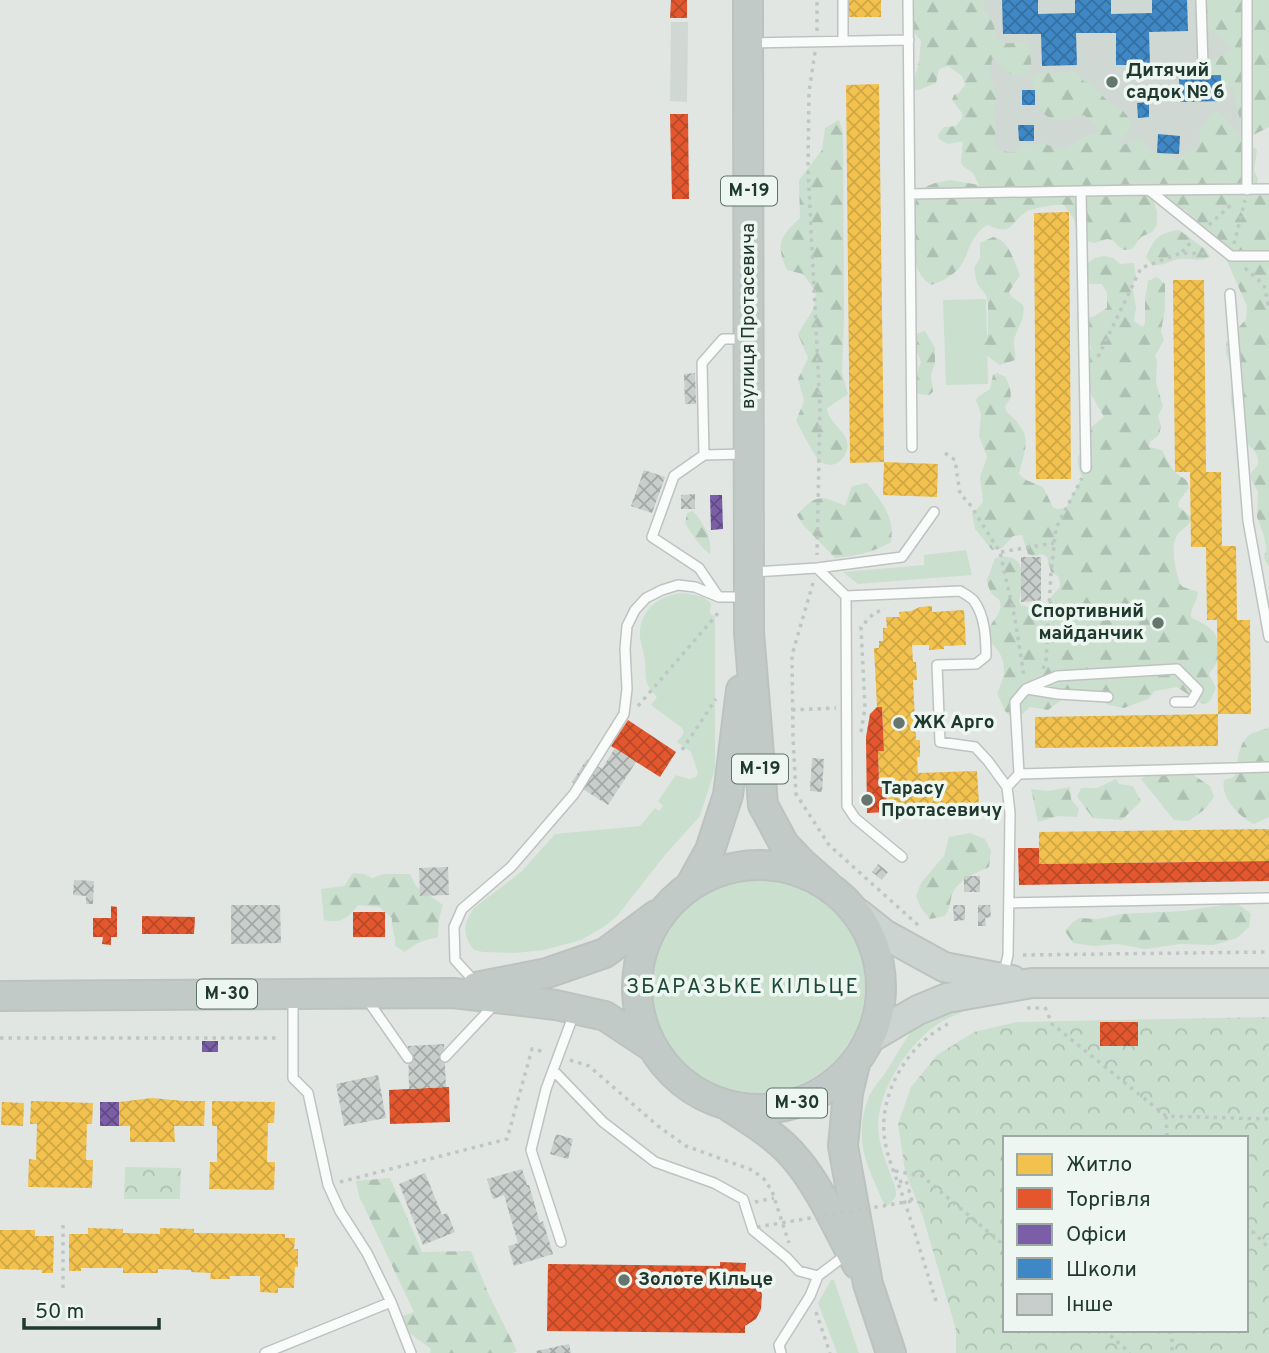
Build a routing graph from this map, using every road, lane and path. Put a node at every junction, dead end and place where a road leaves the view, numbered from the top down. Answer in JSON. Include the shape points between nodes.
{"nodes":[{"id":1,"x":748,"y":0,"type":"edge"},
{"id":2,"x":817,"y":0,"type":"edge"},
{"id":3,"x":843,"y":0,"type":"edge"},
{"id":4,"x":908,"y":0,"type":"edge"},
{"id":5,"x":1201,"y":0,"type":"edge"},
{"id":6,"x":1247,"y":0,"type":"edge"},
{"id":7,"x":909,"y":40,"type":"junction"},
{"id":8,"x":843,"y":41,"type":"junction"},
{"id":9,"x":817,"y":42,"type":"junction"},
{"id":10,"x":748,"y":43,"type":"junction"},
{"id":11,"x":1203,"y":65,"type":"dead end"},
{"id":12,"x":1149,"y":190,"type":"junction"},
{"id":13,"x":1247,"y":190,"type":"junction"},
{"id":14,"x":1269,"y":190,"type":"edge"},
{"id":15,"x":1081,"y":191,"type":"junction"},
{"id":16,"x":910,"y":194,"type":"junction"},
{"id":17,"x":1201,"y":232,"type":"dead end"},
{"id":18,"x":1194,"y":239,"type":"dead end"},
{"id":19,"x":1181,"y":253,"type":"junction"},
{"id":20,"x":1231,"y":256,"type":"junction"},
{"id":21,"x":1269,"y":256,"type":"edge"},
{"id":22,"x":1230,"y":294,"type":"dead end"},
{"id":23,"x":1269,"y":307,"type":"edge"},
{"id":24,"x":749,"y":339,"type":"junction"},
{"id":25,"x":1085,"y":384,"type":"junction"},
{"id":26,"x":912,"y":447,"type":"dead end"},
{"id":27,"x":945,"y":453,"type":"dead end"},
{"id":28,"x":749,"y":454,"type":"junction"},
{"id":29,"x":704,"y":455,"type":"junction"},
{"id":30,"x":1086,"y":468,"type":"joint"},
{"id":31,"x":934,"y":512,"type":"dead end"},
{"id":32,"x":1054,"y":543,"type":"junction"},
{"id":33,"x":1000,"y":552,"type":"junction"},
{"id":34,"x":817,"y":568,"type":"junction"},
{"id":35,"x":749,"y":585,"type":"junction"},
{"id":36,"x":846,"y":596,"type":"junction"},
{"id":37,"x":719,"y":597,"type":"junction"},
{"id":38,"x":885,"y":609,"type":"dead end"},
{"id":39,"x":719,"y":612,"type":"dead end"},
{"id":40,"x":749,"y":632,"type":"junction"},
{"id":41,"x":1269,"y":636,"type":"edge"},
{"id":42,"x":792,"y":655,"type":"dead end"},
{"id":43,"x":1037,"y":684,"type":"junction"},
{"id":44,"x":1026,"y":689,"type":"junction"},
{"id":45,"x":720,"y":692,"type":"dead end"},
{"id":46,"x":1108,"y":697,"type":"dead end"},
{"id":47,"x":1175,"y":702,"type":"dead end"},
{"id":48,"x":846,"y":708,"type":"junction"},
{"id":49,"x":792,"y":710,"type":"dead end"},
{"id":50,"x":624,"y":714,"type":"junction"},
{"id":51,"x":860,"y":737,"type":"dead end"},
{"id":52,"x":682,"y":750,"type":"dead end"},
{"id":53,"x":1269,"y":767,"type":"edge"},
{"id":54,"x":1019,"y":774,"type":"junction"},
{"id":55,"x":1007,"y":787,"type":"junction"},
{"id":56,"x":902,"y":857,"type":"dead end"},
{"id":57,"x":826,"y":884,"type":"junction"},
{"id":58,"x":690,"y":886,"type":"junction"},
{"id":59,"x":1269,"y":898,"type":"edge"},
{"id":60,"x":1009,"y":903,"type":"junction"},
{"id":61,"x":663,"y":911,"type":"junction"},
{"id":62,"x":859,"y":914,"type":"junction"},
{"id":63,"x":1269,"y":953,"type":"edge"},
{"id":64,"x":1023,"y":956,"type":"dead end"},
{"id":65,"x":1002,"y":978,"type":"junction"},
{"id":66,"x":1269,"y":984,"type":"edge"},
{"id":67,"x":478,"y":992,"type":"junction"},
{"id":68,"x":1,"y":994,"type":"edge"},
{"id":69,"x":293,"y":994,"type":"junction"},
{"id":70,"x":363,"y":994,"type":"junction"},
{"id":71,"x":1034,"y":1000,"type":"junction"},
{"id":72,"x":1053,"y":1007,"type":"dead end"},
{"id":73,"x":575,"y":1009,"type":"junction"},
{"id":74,"x":956,"y":1020,"type":"dead end"},
{"id":75,"x":872,"y":1037,"type":"junction"},
{"id":76,"x":0,"y":1038,"type":"edge"},
{"id":77,"x":293,"y":1038,"type":"junction"},
{"id":78,"x":652,"y":1047,"type":"junction"},
{"id":79,"x":532,"y":1049,"type":"dead end"},
{"id":80,"x":445,"y":1057,"type":"dead end"},
{"id":81,"x":408,"y":1058,"type":"dead end"},
{"id":82,"x":855,"y":1064,"type":"junction"},
{"id":83,"x":553,"y":1070,"type":"junction"},
{"id":84,"x":727,"y":1106,"type":"junction"},
{"id":85,"x":1166,"y":1116,"type":"junction"},
{"id":86,"x":1269,"y":1119,"type":"edge"},
{"id":87,"x":1167,"y":1136,"type":"edge"},
{"id":88,"x":895,"y":1171,"type":"junction"},
{"id":89,"x":898,"y":1182,"type":"junction"},
{"id":90,"x":328,"y":1185,"type":"junction"},
{"id":91,"x":774,"y":1198,"type":"dead end"},
{"id":92,"x":754,"y":1202,"type":"dead end"},
{"id":93,"x":63,"y":1223,"type":"dead end"},
{"id":94,"x":1248,"y":1226,"type":"edge"},
{"id":95,"x":757,"y":1227,"type":"dead end"},
{"id":96,"x":561,"y":1242,"type":"dead end"},
{"id":97,"x":1003,"y":1244,"type":"edge"},
{"id":98,"x":1269,"y":1248,"type":"edge"},
{"id":99,"x":850,"y":1251,"type":"junction"},
{"id":100,"x":818,"y":1276,"type":"junction"},
{"id":101,"x":869,"y":1284,"type":"junction"},
{"id":102,"x":63,"y":1288,"type":"dead end"},
{"id":103,"x":936,"y":1301,"type":"dead end"},
{"id":104,"x":391,"y":1302,"type":"junction"},
{"id":105,"x":1106,"y":1332,"type":"edge"},
{"id":106,"x":1172,"y":1332,"type":"edge"},
{"id":107,"x":265,"y":1353,"type":"edge"},
{"id":108,"x":411,"y":1353,"type":"edge"},
{"id":109,"x":781,"y":1353,"type":"edge"},
{"id":110,"x":891,"y":1353,"type":"edge"},
{"id":111,"x":1130,"y":1353,"type":"edge"},
{"id":112,"x":1172,"y":1353,"type":"edge"}],
"edges":[{"from":1,"to":10,"type":"highway","name":"вулиця Протасевича","number":"М-19"},
{"from":2,"to":9,"type":"path"},
{"from":3,"to":8,"type":"lane"},
{"from":4,"to":7,"type":"lane"},
{"from":5,"to":11,"type":"lane"},
{"from":6,"to":13,"type":"lane"},
{"from":7,"to":8,"type":"lane"},
{"from":7,"to":16,"type":"lane"},
{"from":8,"to":9,"type":"lane"},
{"from":9,"to":10,"type":"lane"},
{"from":9,"to":34,"type":"path","via":[[809,92],[808,168],[820,408]]},
{"from":10,"to":24,"type":"highway","name":"вулиця Протасевича","number":"М-19"},
{"from":12,"to":13,"type":"lane"},
{"from":12,"to":15,"type":"lane"},
{"from":12,"to":20,"type":"lane"},
{"from":13,"to":14,"type":"lane"},
{"from":13,"to":17,"type":"path"},
{"from":13,"to":20,"type":"path"},
{"from":15,"to":16,"type":"lane"},
{"from":15,"to":25,"type":"lane"},
{"from":16,"to":26,"type":"lane"},
{"from":18,"to":19,"type":"path"},
{"from":19,"to":20,"type":"path"},
{"from":19,"to":25,"type":"path","via":[[1141,268]]},
{"from":20,"to":21,"type":"lane"},
{"from":20,"to":23,"type":"path","via":[[1264,285]]},
{"from":22,"to":41,"type":"lane","via":[[1248,521]]},
{"from":24,"to":28,"type":"highway","name":"вулиця Протасевича","number":"М-19"},
{"from":24,"to":29,"type":"lane","via":[[723,339],[702,363]]},
{"from":25,"to":30,"type":"lane"},
{"from":27,"to":33,"type":"path","via":[[956,460],[960,494]]},
{"from":28,"to":29,"type":"lane"},
{"from":28,"to":35,"type":"highway","name":"вулиця Протасевича","number":"М-19"},
{"from":29,"to":37,"type":"lane","via":[[674,476],[652,537],[699,568]]},
{"from":30,"to":32,"type":"path","via":[[1056,527]]},
{"from":31,"to":34,"type":"lane","via":[[902,557]]},
{"from":32,"to":33,"type":"path"},
{"from":32,"to":43,"type":"path","via":[[1045,662]]},
{"from":33,"to":44,"type":"path"},
{"from":34,"to":35,"type":"lane"},
{"from":34,"to":36,"type":"lane"},
{"from":34,"to":42,"type":"path"},
{"from":35,"to":37,"type":"lane"},
{"from":35,"to":40,"type":"highway","name":"вулиця Протасевича","number":"М-19"},
{"from":36,"to":48,"type":"lane"},
{"from":36,"to":55,"type":"lane","via":[[960,591],[974,599],[986,635],[986,656],[976,664],[937,665],[940,742],[975,747]]},
{"from":37,"to":50,"type":"lane","via":[[678,585],[646,598],[635,610],[627,626]]},
{"from":38,"to":51,"type":"path","via":[[861,627],[865,708]]},
{"from":39,"to":50,"type":"path","via":[[641,704]]},
{"from":40,"to":57,"type":"highway","name":"вулиця Протасевича","number":"М-19","via":[[763,805],[784,844]]},
{"from":40,"to":58,"type":"highway","name":"вулиця Протасевича","number":"М-19","via":[[728,795],[710,850]]},
{"from":43,"to":44,"type":"lane"},
{"from":43,"to":47,"type":"lane","via":[[1057,676],[1177,669],[1198,690],[1191,702]]},
{"from":44,"to":46,"type":"lane"},
{"from":44,"to":54,"type":"lane","via":[[1015,702]]},
{"from":45,"to":52,"type":"path"},
{"from":48,"to":49,"type":"path"},
{"from":48,"to":56,"type":"lane","via":[[846,807]]},
{"from":50,"to":67,"type":"lane","via":[[574,794],[510,867],[462,909],[454,927],[455,960]]},
{"from":53,"to":54,"type":"lane"},
{"from":54,"to":55,"type":"lane"},
{"from":55,"to":60,"type":"lane"},
{"from":57,"to":58,"type":"highway","via":[[793,869],[758,864],[722,870]]},
{"from":57,"to":62,"type":"highway","number":"М-19"},
{"from":58,"to":61,"type":"highway","number":"М-19"},
{"from":59,"to":60,"type":"lane"},
{"from":60,"to":65,"type":"lane","via":[[1009,955]]},
{"from":61,"to":67,"type":"highway","number":"М-30","via":[[605,953]]},
{"from":61,"to":78,"type":"highway","number":"М-19","via":[[645,942],[636,977],[639,1013]]},
{"from":62,"to":65,"type":"main road","via":[[884,934],[944,967]]},
{"from":62,"to":75,"type":"highway","number":"М-19","via":[[878,953],[882,995]]},
{"from":63,"to":64,"type":"path"},
{"from":65,"to":71,"type":"main road"},
{"from":66,"to":71,"type":"main road"},
{"from":67,"to":70,"type":"highway","number":"М-30"},
{"from":67,"to":73,"type":"highway","number":"М-30"},
{"from":67,"to":80,"type":"lane"},
{"from":68,"to":69,"type":"highway","number":"М-30"},
{"from":69,"to":70,"type":"highway","number":"М-30"},
{"from":69,"to":77,"type":"lane"},
{"from":70,"to":81,"type":"lane"},
{"from":71,"to":72,"type":"path"},
{"from":71,"to":75,"type":"main road","via":[[947,998]]},
{"from":71,"to":85,"type":"path","via":[[1052,1024]]},
{"from":73,"to":78,"type":"highway","number":"М-30","via":[[605,1016]]},
{"from":73,"to":83,"type":"lane"},
{"from":74,"to":88,"type":"path","via":[[921,1043],[890,1088],[884,1111],[885,1140]]},
{"from":75,"to":82,"type":"highway","number":"М-19"},
{"from":76,"to":77,"type":"path"},
{"from":77,"to":90,"type":"lane","via":[[293,1077],[308,1093]]},
{"from":78,"to":84,"type":"highway","number":"М-19","via":[[683,1084]]},
{"from":79,"to":90,"type":"path","via":[[507,1139]]},
{"from":82,"to":84,"type":"highway","number":"М-30","via":[[835,1084],[810,1099],[755,1110]]},
{"from":82,"to":101,"type":"highway","number":"М-19","via":[[843,1146]]},
{"from":83,"to":96,"type":"lane","via":[[531,1150]]},
{"from":83,"to":100,"type":"lane","via":[[603,1122],[655,1162],[743,1199],[753,1230],[799,1271]]},
{"from":84,"to":99,"type":"highway","number":"М-19","via":[[796,1158]]},
{"from":85,"to":86,"type":"path"},
{"from":85,"to":87,"type":"path"},
{"from":88,"to":89,"type":"path"},
{"from":88,"to":97,"type":"path","via":[[922,1176]]},
{"from":89,"to":95,"type":"path","bridge":true,"via":[[906,1180],[912,1201]]},
{"from":89,"to":103,"type":"path"},
{"from":90,"to":104,"type":"lane"},
{"from":91,"to":92,"type":"path"},
{"from":93,"to":102,"type":"path"},
{"from":94,"to":98,"type":"path"},
{"from":99,"to":100,"type":"lane"},
{"from":99,"to":101,"type":"highway","number":"М-19"},
{"from":100,"to":109,"type":"lane","via":[[779,1345]]},
{"from":101,"to":110,"type":"highway","number":"М-19"},
{"from":104,"to":107,"type":"lane"},
{"from":104,"to":108,"type":"lane"},
{"from":105,"to":111,"type":"path"},
{"from":106,"to":112,"type":"path"}]}
